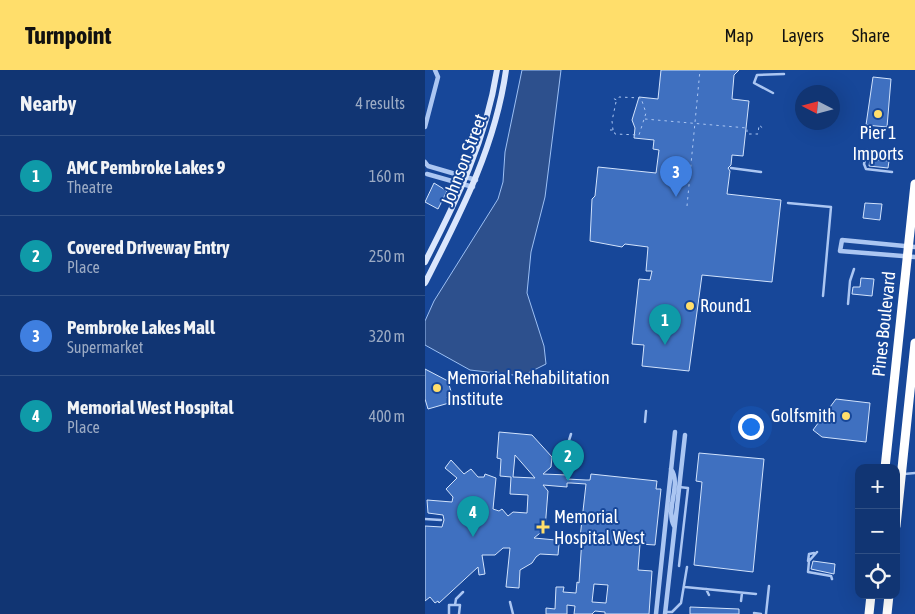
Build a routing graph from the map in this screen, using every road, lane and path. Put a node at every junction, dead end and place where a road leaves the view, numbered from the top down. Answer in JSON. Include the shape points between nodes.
{"nodes":[{"id":1,"x":435,"y":70,"type":"edge"},
{"id":2,"x":497,"y":70,"type":"edge"},
{"id":3,"x":506,"y":70,"type":"edge"},
{"id":4,"x":700,"y":70,"type":"edge"},
{"id":5,"x":784,"y":74,"type":"dead end"},
{"id":6,"x":773,"y":93,"type":"dead end"},
{"id":7,"x":612,"y":98,"type":"dead end"},
{"id":8,"x":617,"y":100,"type":"junction"},
{"id":9,"x":645,"y":119,"type":"junction"},
{"id":10,"x":695,"y":123,"type":"junction"},
{"id":11,"x":425,"y":127,"type":"edge"},
{"id":12,"x":610,"y":130,"type":"dead end"},
{"id":13,"x":613,"y":130,"type":"junction"},
{"id":14,"x":765,"y":130,"type":"dead end"},
{"id":15,"x":867,"y":150,"type":"dead end"},
{"id":16,"x":426,"y":164,"type":"edge"},
{"id":17,"x":731,"y":168,"type":"dead end"},
{"id":18,"x":761,"y":172,"type":"dead end"},
{"id":19,"x":892,"y":172,"type":"dead end"},
{"id":20,"x":426,"y":174,"type":"edge"},
{"id":21,"x":467,"y":176,"type":"junction"},
{"id":22,"x":476,"y":180,"type":"junction"},
{"id":23,"x":915,"y":184,"type":"edge"},
{"id":24,"x":464,"y":185,"type":"junction"},
{"id":25,"x":473,"y":187,"type":"junction"},
{"id":26,"x":788,"y":203,"type":"dead end"},
{"id":27,"x":687,"y":206,"type":"dead end"},
{"id":28,"x":912,"y":246,"type":"edge"},
{"id":29,"x":911,"y":257,"type":"edge"},
{"id":30,"x":425,"y":262,"type":"edge"},
{"id":31,"x":854,"y":269,"type":"dead end"},
{"id":32,"x":425,"y":283,"type":"edge"},
{"id":33,"x":823,"y":296,"type":"dead end"},
{"id":34,"x":848,"y":304,"type":"dead end"},
{"id":35,"x":915,"y":343,"type":"edge"},
{"id":36,"x":914,"y":364,"type":"edge"},
{"id":37,"x":646,"y":411,"type":"dead end"},
{"id":38,"x":645,"y":422,"type":"dead end"},
{"id":39,"x":675,"y":432,"type":"dead end"},
{"id":40,"x":571,"y":434,"type":"dead end"},
{"id":41,"x":685,"y":435,"type":"dead end"},
{"id":42,"x":565,"y":454,"type":"dead end"},
{"id":43,"x":885,"y":464,"type":"edge"},
{"id":44,"x":915,"y":473,"type":"edge"},
{"id":45,"x":901,"y":474,"type":"junction"},
{"id":46,"x":674,"y":486,"type":"junction"},
{"id":47,"x":898,"y":509,"type":"edge"},
{"id":48,"x":425,"y":519,"type":"edge"},
{"id":49,"x":441,"y":520,"type":"dead end"},
{"id":50,"x":816,"y":553,"type":"dead end"},
{"id":51,"x":679,"y":566,"type":"dead end"},
{"id":52,"x":687,"y":567,"type":"dead end"},
{"id":53,"x":832,"y":579,"type":"dead end"},
{"id":54,"x":769,"y":586,"type":"dead end"},
{"id":55,"x":685,"y":587,"type":"junction"},
{"id":56,"x":706,"y":589,"type":"junction"},
{"id":57,"x":717,"y":590,"type":"junction"},
{"id":58,"x":463,"y":592,"type":"dead end"},
{"id":59,"x":742,"y":593,"type":"junction"},
{"id":60,"x":709,"y":594,"type":"dead end"},
{"id":61,"x":756,"y":594,"type":"dead end"},
{"id":62,"x":714,"y":595,"type":"dead end"},
{"id":63,"x":871,"y":599,"type":"edge"},
{"id":64,"x":889,"y":599,"type":"edge"},
{"id":65,"x":741,"y":601,"type":"dead end"},
{"id":66,"x":510,"y":602,"type":"dead end"},
{"id":67,"x":455,"y":605,"type":"junction"},
{"id":68,"x":665,"y":613,"type":"edge"},
{"id":69,"x":754,"y":613,"type":"edge"},
{"id":70,"x":449,"y":614,"type":"edge"},
{"id":71,"x":459,"y":614,"type":"edge"},
{"id":72,"x":513,"y":614,"type":"edge"},
{"id":73,"x":656,"y":614,"type":"edge"},
{"id":74,"x":761,"y":614,"type":"edge"},
{"id":75,"x":766,"y":614,"type":"edge"},
{"id":76,"x":869,"y":614,"type":"edge"},
{"id":77,"x":887,"y":614,"type":"edge"}],
"edges":[{"from":1,"to":11,"type":"street","via":[[438,77]]},
{"from":2,"to":21,"type":"street","name":"Johnson Street","via":[[484,128]]},
{"from":3,"to":22,"type":"street","name":"Johnson Street","via":[[491,138]]},
{"from":4,"to":10,"type":"path"},
{"from":5,"to":6,"type":"lane","via":[[757,75],[754,83]]},
{"from":7,"to":8,"type":"path"},
{"from":8,"to":9,"type":"path","via":[[619,97],[641,98]]},
{"from":8,"to":13,"type":"path"},
{"from":9,"to":10,"type":"path"},
{"from":9,"to":13,"type":"path","via":[[639,135],[615,134]]},
{"from":10,"to":14,"type":"path","via":[[747,128],[747,134],[758,134],[759,125]]},
{"from":10,"to":27,"type":"path"},
{"from":12,"to":13,"type":"path"},
{"from":15,"to":19,"type":"lane","via":[[864,167]]},
{"from":16,"to":20,"type":"street"},
{"from":16,"to":21,"type":"street"},
{"from":17,"to":18,"type":"lane"},
{"from":20,"to":24,"type":"street"},
{"from":21,"to":22,"type":"street"},
{"from":21,"to":24,"type":"street","name":"Johnson Street"},
{"from":22,"to":25,"type":"street","name":"Johnson Street"},
{"from":23,"to":28,"type":"highway","name":"Pines Boulevard"},
{"from":24,"to":25,"type":"street"},
{"from":24,"to":30,"type":"street","name":"Johnson Street"},
{"from":25,"to":32,"type":"street","name":"Johnson Street"},
{"from":26,"to":33,"type":"lane","via":[[831,208]]},
{"from":28,"to":29,"type":"highway","name":"Pines Boulevard"},
{"from":28,"to":29,"type":"street","via":[[842,240],[840,250]]},
{"from":29,"to":43,"type":"highway","name":"Pines Boulevard"},
{"from":31,"to":34,"type":"lane"},
{"from":35,"to":36,"type":"highway","name":"Pines Boulevard"},
{"from":36,"to":45,"type":"highway","name":"Pines Boulevard"},
{"from":37,"to":38,"type":"lane"},
{"from":39,"to":46,"type":"street","via":[[671,469]]},
{"from":40,"to":42,"type":"lane"},
{"from":41,"to":46,"type":"street"},
{"from":44,"to":45,"type":"lane"},
{"from":45,"to":47,"type":"highway","name":"Pines Boulevard"},
{"from":46,"to":51,"type":"lane","via":[[688,488]]},
{"from":46,"to":68,"type":"street","via":[[671,515],[674,528]]},
{"from":46,"to":73,"type":"street"},
{"from":48,"to":49,"type":"lane"},
{"from":50,"to":53,"type":"lane","via":[[809,561],[808,572],[831,576]]},
{"from":52,"to":55,"type":"lane"},
{"from":54,"to":75,"type":"lane"},
{"from":55,"to":56,"type":"lane"},
{"from":55,"to":68,"type":"lane","via":[[679,608]]},
{"from":56,"to":57,"type":"lane"},
{"from":56,"to":60,"type":"lane"},
{"from":57,"to":59,"type":"lane"},
{"from":57,"to":62,"type":"lane"},
{"from":58,"to":67,"type":"lane","via":[[455,599]]},
{"from":59,"to":61,"type":"lane"},
{"from":59,"to":65,"type":"lane"},
{"from":63,"to":76,"type":"highway"},
{"from":64,"to":77,"type":"highway"},
{"from":66,"to":72,"type":"lane"},
{"from":67,"to":70,"type":"lane","via":[[449,605]]},
{"from":67,"to":71,"type":"lane","via":[[459,605]]},
{"from":69,"to":74,"type":"lane"}]}
